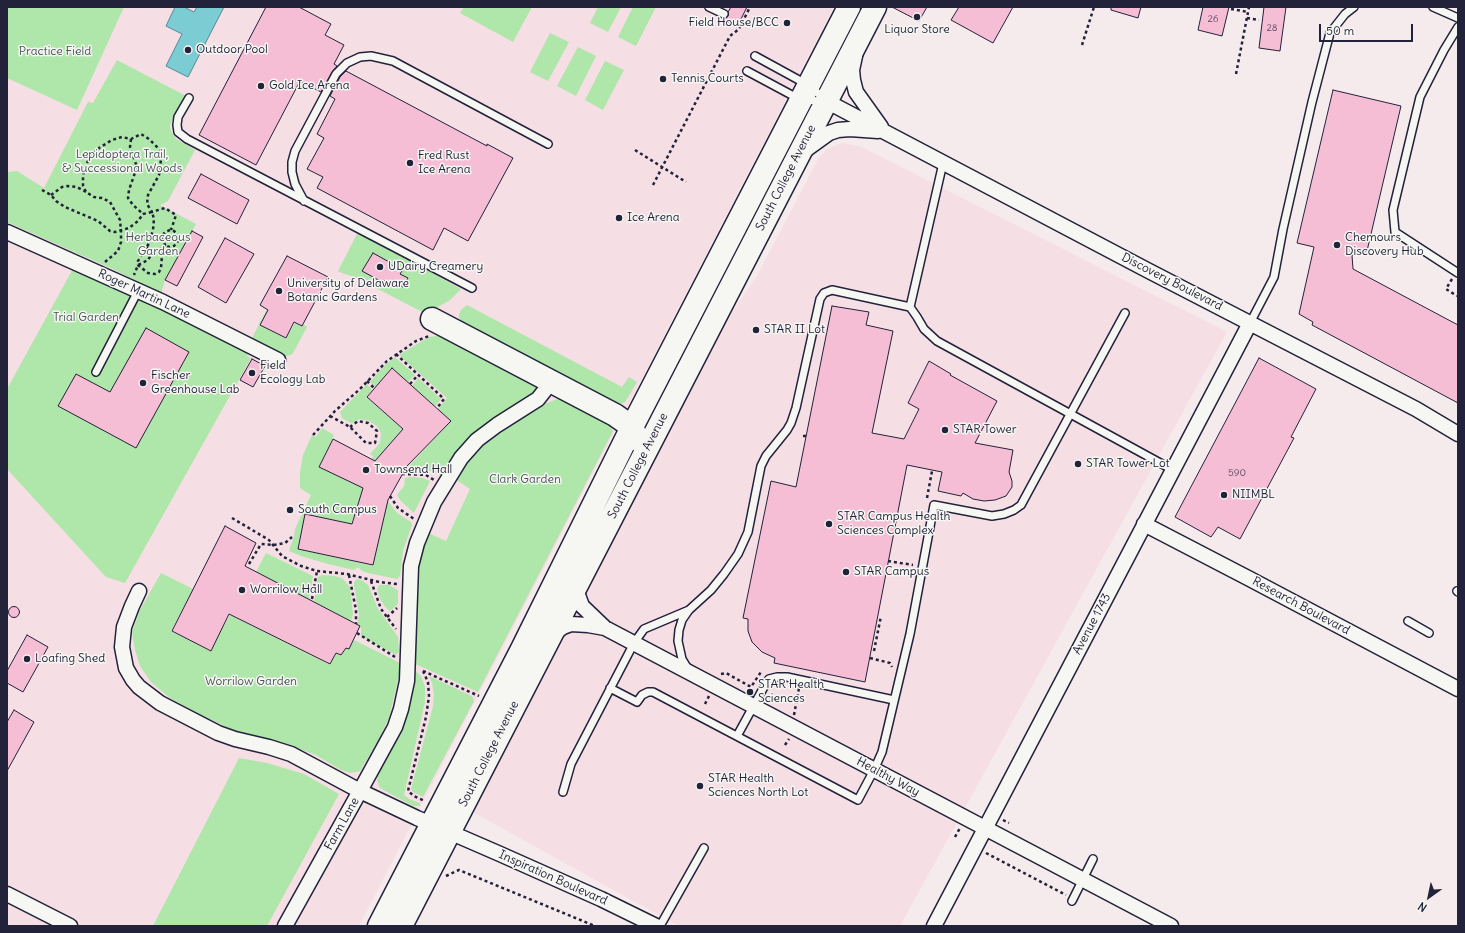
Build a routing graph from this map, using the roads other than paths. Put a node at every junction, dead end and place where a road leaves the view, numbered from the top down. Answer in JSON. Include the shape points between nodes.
{"nodes":[{"id":1,"x":709,"y":7,"type":"edge"},
{"id":2,"x":849,"y":7,"type":"edge"},
{"id":3,"x":875,"y":7,"type":"edge"},
{"id":4,"x":1354,"y":7,"type":"edge"},
{"id":5,"x":1433,"y":7,"type":"edge"},
{"id":6,"x":724,"y":14,"type":"dead end"},
{"id":7,"x":1458,"y":18,"type":"edge"},
{"id":8,"x":1458,"y":27,"type":"edge"},
{"id":9,"x":857,"y":41,"type":"junction"},
{"id":10,"x":755,"y":56,"type":"dead end"},
{"id":11,"x":747,"y":71,"type":"dead end"},
{"id":12,"x":804,"y":93,"type":"junction"},
{"id":13,"x":189,"y":98,"type":"dead end"},
{"id":14,"x":826,"y":101,"type":"junction"},
{"id":15,"x":885,"y":132,"type":"junction"},
{"id":16,"x":548,"y":144,"type":"dead end"},
{"id":17,"x":798,"y":156,"type":"junction"},
{"id":18,"x":943,"y":163,"type":"junction"},
{"id":19,"x":304,"y":201,"type":"junction"},
{"id":20,"x":7,"y":232,"type":"edge"},
{"id":21,"x":1457,"y":272,"type":"edge"},
{"id":22,"x":472,"y":288,"type":"dead end"},
{"id":23,"x":134,"y":289,"type":"junction"},
{"id":24,"x":910,"y":307,"type":"junction"},
{"id":25,"x":1125,"y":312,"type":"dead end"},
{"id":26,"x":1250,"y":323,"type":"junction"},
{"id":27,"x":433,"y":327,"type":"road end"},
{"id":28,"x":278,"y":360,"type":"dead end"},
{"id":29,"x":96,"y":372,"type":"dead end"},
{"id":30,"x":552,"y":381,"type":"junction"},
{"id":31,"x":1071,"y":413,"type":"junction"},
{"id":32,"x":632,"y":427,"type":"junction"},
{"id":33,"x":1458,"y":434,"type":"edge"},
{"id":34,"x":644,"y":454,"type":"junction"},
{"id":35,"x":1173,"y":470,"type":"junction"},
{"id":36,"x":1144,"y":524,"type":"junction"},
{"id":37,"x":575,"y":587,"type":"junction"},
{"id":38,"x":140,"y":591,"type":"dead end"},
{"id":39,"x":689,"y":610,"type":"junction"},
{"id":40,"x":1408,"y":621,"type":"dead end"},
{"id":41,"x":605,"y":628,"type":"junction"},
{"id":42,"x":1429,"y":633,"type":"dead end"},
{"id":43,"x":549,"y":637,"type":"junction"},
{"id":44,"x":634,"y":643,"type":"junction"},
{"id":45,"x":691,"y":674,"type":"junction"},
{"id":46,"x":610,"y":688,"type":"junction"},
{"id":47,"x":1458,"y":688,"type":"edge"},
{"id":48,"x":894,"y":700,"type":"junction"},
{"id":49,"x":753,"y":706,"type":"junction"},
{"id":50,"x":737,"y":736,"type":"junction"},
{"id":51,"x":874,"y":770,"type":"junction"},
{"id":52,"x":360,"y":790,"type":"junction"},
{"id":53,"x":564,"y":792,"type":"dead end"},
{"id":54,"x":440,"y":828,"type":"junction"},
{"id":55,"x":985,"y":828,"type":"junction"},
{"id":56,"x":704,"y":848,"type":"dead end"},
{"id":57,"x":1093,"y":859,"type":"dead end"},
{"id":58,"x":1083,"y":880,"type":"junction"},
{"id":59,"x":7,"y":894,"type":"edge"},
{"id":60,"x":1072,"y":901,"type":"dead end"},
{"id":61,"x":70,"y":926,"type":"edge"},
{"id":62,"x":284,"y":926,"type":"edge"},
{"id":63,"x":379,"y":926,"type":"edge"},
{"id":64,"x":401,"y":926,"type":"edge"},
{"id":65,"x":656,"y":926,"type":"edge"},
{"id":66,"x":660,"y":926,"type":"edge"},
{"id":67,"x":934,"y":926,"type":"edge"},
{"id":68,"x":1171,"y":926,"type":"edge"}],
"edges":[{"from":1,"to":6,"type":"lane"},
{"from":2,"to":12,"type":"main road","name":"South College Avenue"},
{"from":3,"to":9,"type":"main road","name":"South College Avenue"},
{"from":4,"to":26,"type":"lane","via":[[1330,33],[1274,277]]},
{"from":5,"to":7,"type":"lane"},
{"from":8,"to":21,"type":"lane","via":[[1420,97],[1394,210],[1395,232]]},
{"from":9,"to":14,"type":"main road","name":"South College Avenue"},
{"from":9,"to":15,"type":"street","name":"Discovery Boulevard","via":[[852,70],[856,92]]},
{"from":10,"to":12,"type":"lane"},
{"from":11,"to":12,"type":"lane"},
{"from":12,"to":14,"type":"lane"},
{"from":12,"to":14,"type":"lane"},
{"from":12,"to":32,"type":"main road","name":"South College Avenue"},
{"from":13,"to":19,"type":"lane","via":[[178,117],[178,132],[182,136]]},
{"from":14,"to":15,"type":"street","name":"Discovery Boulevard"},
{"from":14,"to":17,"type":"main road","name":"South College Avenue"},
{"from":15,"to":17,"type":"street","name":"Discovery Boulevard","via":[[838,130],[829,133]]},
{"from":15,"to":18,"type":"street","name":"Discovery Boulevard"},
{"from":16,"to":19,"type":"lane","via":[[393,61],[371,56],[360,57],[347,63],[336,74],[295,151],[292,172]]},
{"from":17,"to":34,"type":"main road","name":"South College Avenue"},
{"from":18,"to":24,"type":"lane"},
{"from":18,"to":26,"type":"street","name":"Discovery Boulevard"},
{"from":19,"to":22,"type":"lane"},
{"from":20,"to":23,"type":"street","name":"Roger Martin Lane"},
{"from":23,"to":28,"type":"street","name":"Roger Martin Lane"},
{"from":23,"to":29,"type":"lane"},
{"from":24,"to":31,"type":"lane","via":[[924,329],[937,341]]},
{"from":24,"to":39,"type":"lane","via":[[832,290],[824,293],[820,299],[794,415],[787,430],[761,466],[748,532],[738,554],[724,574]]},
{"from":25,"to":31,"type":"lane"},
{"from":26,"to":33,"type":"street","name":"Discovery Boulevard"},
{"from":26,"to":35,"type":"street","name":"Avenue 1743"},
{"from":27,"to":30,"type":"main road"},
{"from":30,"to":32,"type":"main road"},
{"from":30,"to":52,"type":"street","via":[[538,399],[478,440],[461,458],[434,502],[417,543],[411,566],[407,681],[401,709],[395,727]]},
{"from":31,"to":35,"type":"lane"},
{"from":31,"to":48,"type":"lane","via":[[1021,505],[1014,510],[992,516],[934,506]]},
{"from":32,"to":34,"type":"main road"},
{"from":32,"to":54,"type":"main road","name":"South College Avenue","via":[[522,649]]},
{"from":34,"to":37,"type":"main road","name":"South College Avenue"},
{"from":35,"to":36,"type":"street","name":"Avenue 1743"},
{"from":36,"to":47,"type":"street","name":"Research Boulevard"},
{"from":36,"to":55,"type":"street","name":"Avenue 1743"},
{"from":37,"to":41,"type":"street","name":"Healthy Way","via":[[582,606]]},
{"from":37,"to":43,"type":"main road","name":"South College Avenue"},
{"from":38,"to":52,"type":"street","via":[[124,627],[122,646],[126,668],[139,687],[160,703],[218,733],[291,754]]},
{"from":39,"to":44,"type":"lane","via":[[644,629]]},
{"from":39,"to":45,"type":"lane","via":[[682,620],[678,641],[682,659]]},
{"from":40,"to":42,"type":"lane"},
{"from":41,"to":43,"type":"street","name":"Healthy Way","via":[[571,624]]},
{"from":41,"to":44,"type":"street","name":"Healthy Way"},
{"from":43,"to":54,"type":"main road","name":"South College Avenue"},
{"from":44,"to":45,"type":"street","name":"Healthy Way"},
{"from":44,"to":46,"type":"lane"},
{"from":45,"to":49,"type":"street","name":"Healthy Way"},
{"from":46,"to":50,"type":"lane","via":[[637,702],[642,695],[653,692]]},
{"from":46,"to":53,"type":"lane","via":[[571,764]]},
{"from":48,"to":49,"type":"lane","via":[[777,676],[769,679]]},
{"from":48,"to":51,"type":"lane","via":[[882,752]]},
{"from":49,"to":50,"type":"lane"},
{"from":49,"to":51,"type":"street","name":"Healthy Way"},
{"from":50,"to":51,"type":"lane","via":[[858,800]]},
{"from":51,"to":55,"type":"street","name":"Healthy Way"},
{"from":52,"to":54,"type":"street","name":"Farm Lane"},
{"from":52,"to":62,"type":"street","name":"Farm Lane"},
{"from":54,"to":63,"type":"main road","name":"South College Avenue"},
{"from":54,"to":64,"type":"main road","name":"South College Avenue"},
{"from":54,"to":65,"type":"street","name":"Inspiration Boulevard","via":[[558,879]]},
{"from":55,"to":58,"type":"street","name":"Healthy Way"},
{"from":55,"to":67,"type":"street","name":"Avenue 1743"},
{"from":56,"to":66,"type":"lane"},
{"from":57,"to":58,"type":"lane"},
{"from":58,"to":60,"type":"lane"},
{"from":58,"to":68,"type":"street","name":"Healthy Way"},
{"from":59,"to":61,"type":"street"}]}
